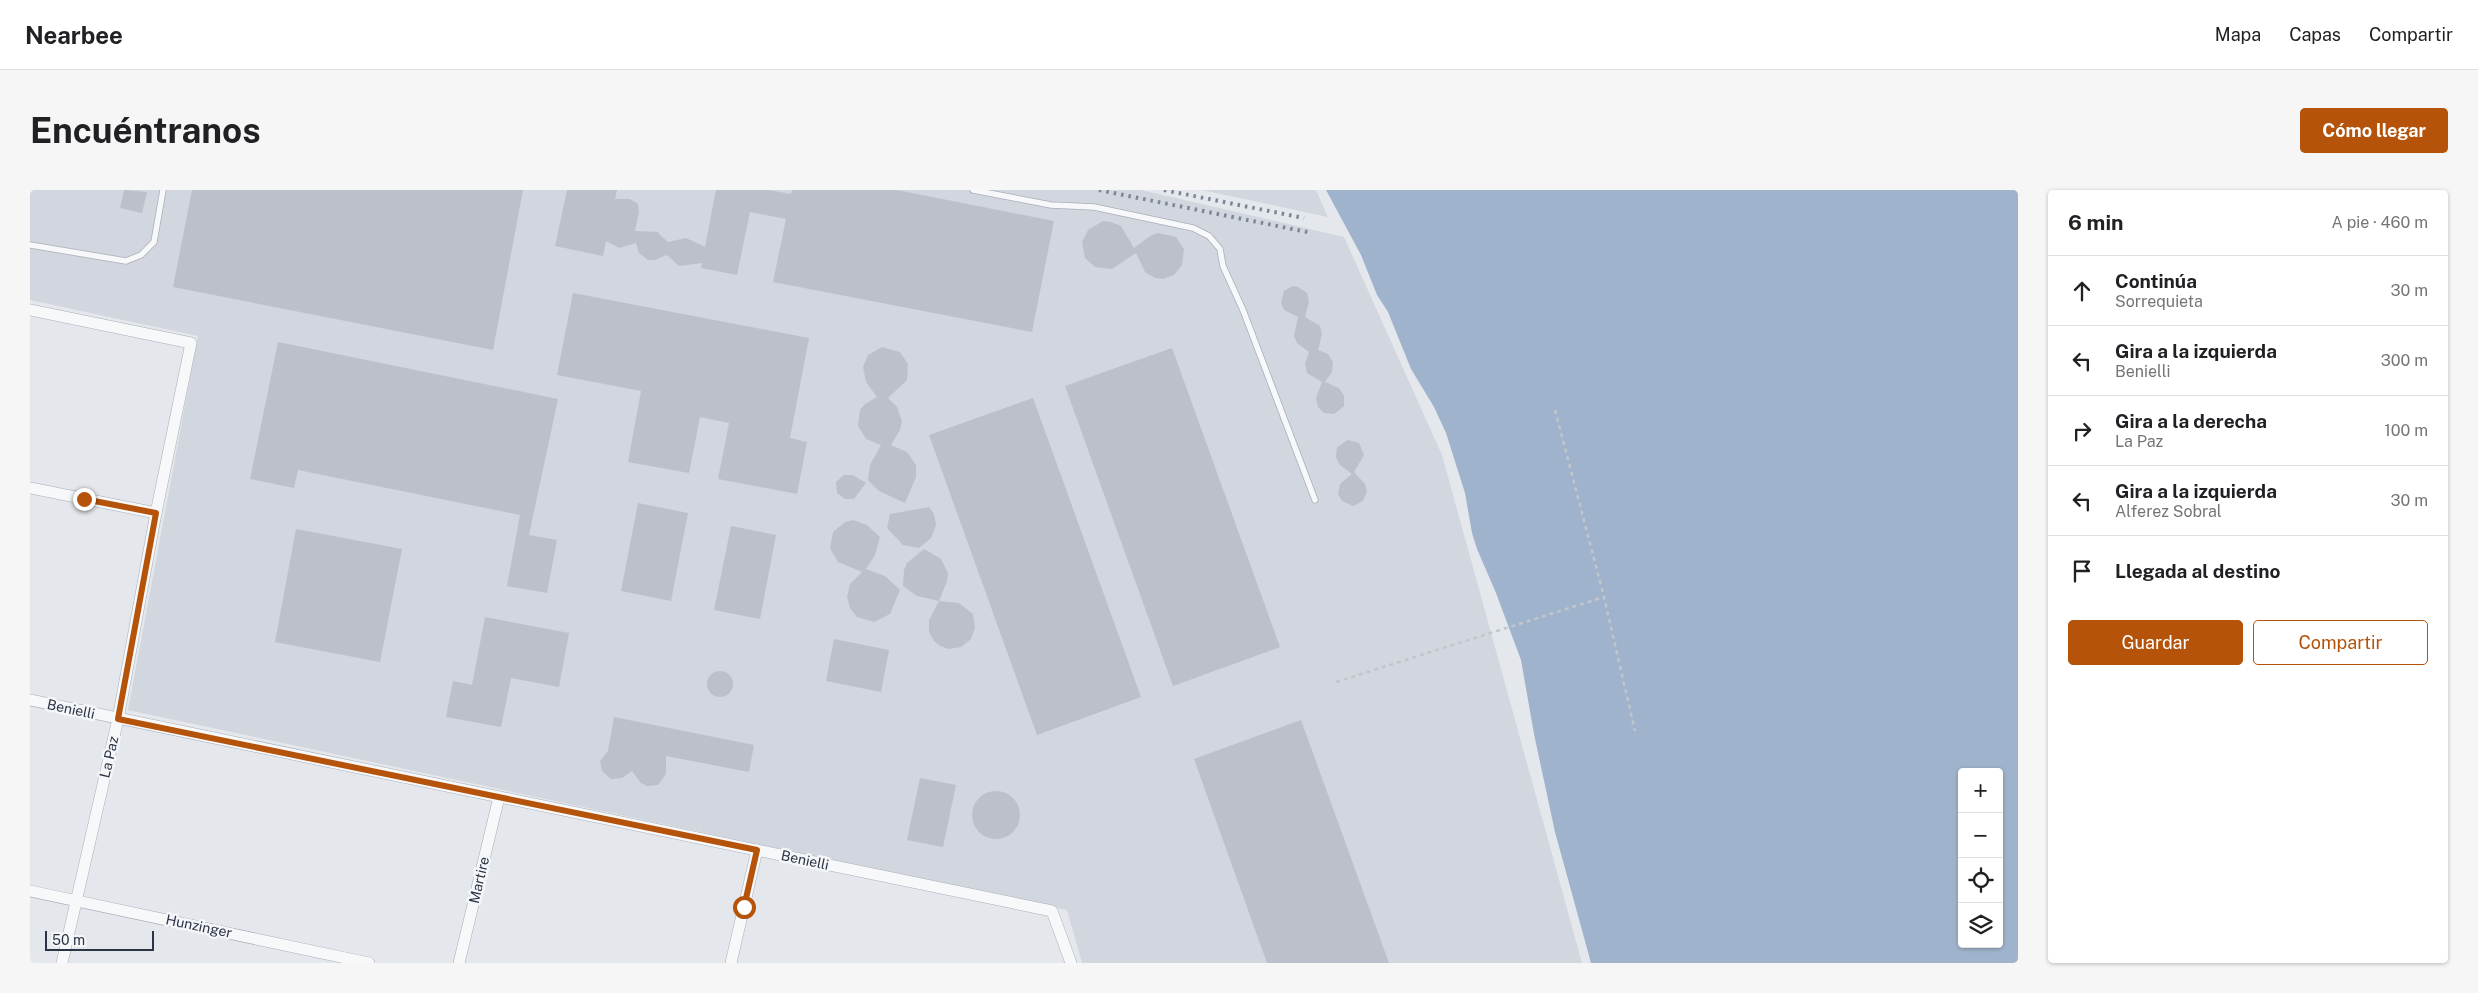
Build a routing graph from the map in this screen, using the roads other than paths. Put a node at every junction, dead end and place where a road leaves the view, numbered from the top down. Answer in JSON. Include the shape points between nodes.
{"nodes":[{"id":1,"x":163,"y":190,"type":"edge"},
{"id":2,"x":973,"y":190,"type":"edge"},
{"id":3,"x":30,"y":245,"type":"edge"},
{"id":4,"x":30,"y":310,"type":"edge"},
{"id":5,"x":30,"y":488,"type":"edge"},
{"id":6,"x":1315,"y":500,"type":"dead end"},
{"id":7,"x":156,"y":513,"type":"junction"},
{"id":8,"x":30,"y":700,"type":"edge"},
{"id":9,"x":118,"y":719,"type":"junction"},
{"id":10,"x":499,"y":797,"type":"junction"},
{"id":11,"x":757,"y":850,"type":"junction"},
{"id":12,"x":30,"y":890,"type":"edge"},
{"id":13,"x":75,"y":899,"type":"junction"},
{"id":14,"x":62,"y":963,"type":"edge"},
{"id":15,"x":368,"y":963,"type":"edge"},
{"id":16,"x":459,"y":963,"type":"edge"},
{"id":17,"x":732,"y":963,"type":"edge"},
{"id":18,"x":1071,"y":963,"type":"edge"}],
"edges":[{"from":1,"to":3,"type":"lane","via":[[154,242],[141,255],[126,261]]},
{"from":2,"to":6,"type":"lane","via":[[1051,205],[1094,207],[1193,228],[1209,236],[1220,249]]},
{"from":4,"to":7,"type":"street","name":"La Paz","via":[[191,343]]},
{"from":5,"to":7,"type":"street"},
{"from":7,"to":9,"type":"street","name":"La Paz"},
{"from":8,"to":9,"type":"street","name":"Benielli"},
{"from":9,"to":10,"type":"street","name":"Benielli"},
{"from":9,"to":13,"type":"street","name":"La Paz"},
{"from":10,"to":11,"type":"street","name":"Benielli"},
{"from":10,"to":16,"type":"street","name":"Martire"},
{"from":11,"to":17,"type":"street"},
{"from":11,"to":18,"type":"street","name":"Benielli","via":[[1052,911]]},
{"from":12,"to":13,"type":"street","name":"Hunzinger"},
{"from":13,"to":14,"type":"street","name":"La Paz"},
{"from":13,"to":15,"type":"street","name":"Hunzinger"}]}
